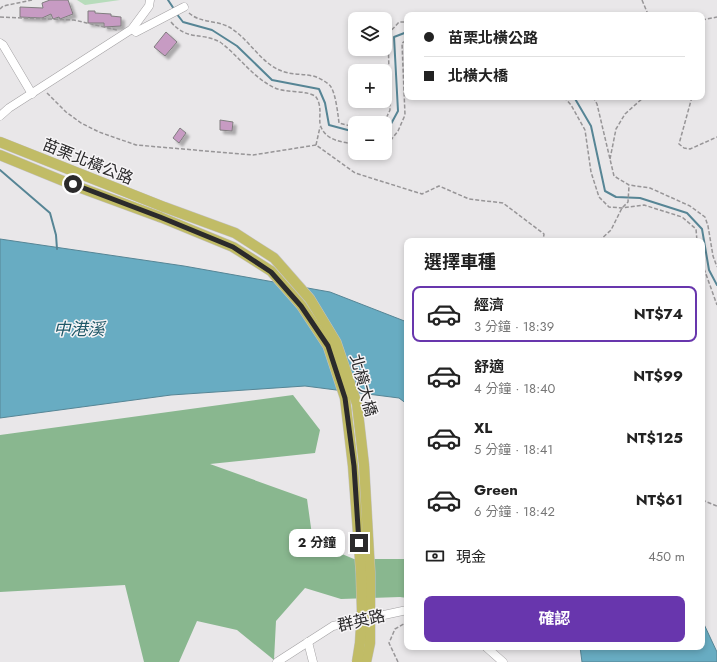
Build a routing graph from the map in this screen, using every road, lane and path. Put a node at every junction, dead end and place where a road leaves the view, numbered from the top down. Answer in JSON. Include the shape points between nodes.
{"nodes":[{"id":1,"x":32,"y":0,"type":"edge"},
{"id":2,"x":150,"y":0,"type":"edge"},
{"id":3,"x":642,"y":0,"type":"edge"},
{"id":4,"x":181,"y":8,"type":"joint"},
{"id":5,"x":0,"y":9,"type":"edge"},
{"id":6,"x":647,"y":12,"type":"edge"},
{"id":7,"x":168,"y":15,"type":"junction"},
{"id":8,"x":0,"y":17,"type":"edge"},
{"id":9,"x":717,"y":17,"type":"edge"},
{"id":10,"x":705,"y":19,"type":"edge"},
{"id":11,"x":404,"y":22,"type":"edge"},
{"id":12,"x":129,"y":31,"type":"junction"},
{"id":13,"x":404,"y":42,"type":"edge"},
{"id":14,"x":0,"y":43,"type":"edge"},
{"id":15,"x":404,"y":79,"type":"edge"},
{"id":16,"x":41,"y":88,"type":"junction"},
{"id":17,"x":32,"y":94,"type":"junction"},
{"id":18,"x":405,"y":100,"type":"edge"},
{"id":19,"x":567,"y":100,"type":"edge"},
{"id":20,"x":595,"y":100,"type":"edge"},
{"id":21,"x":641,"y":100,"type":"edge"},
{"id":22,"x":691,"y":100,"type":"edge"},
{"id":23,"x":0,"y":116,"type":"edge"},
{"id":24,"x":387,"y":116,"type":"edge"},
{"id":25,"x":320,"y":126,"type":"junction"},
{"id":26,"x":348,"y":126,"type":"edge"},
{"id":27,"x":717,"y":137,"type":"edge"},
{"id":28,"x":392,"y":139,"type":"edge"},
{"id":29,"x":0,"y":142,"type":"edge"},
{"id":30,"x":348,"y":143,"type":"edge"},
{"id":31,"x":316,"y":145,"type":"junction"},
{"id":32,"x":0,"y":155,"type":"edge"},
{"id":33,"x":610,"y":161,"type":"junction"},
{"id":34,"x":629,"y":185,"type":"junction"},
{"id":35,"x":164,"y":207,"type":"joint"},
{"id":36,"x":622,"y":208,"type":"junction"},
{"id":37,"x":160,"y":217,"type":"joint"},
{"id":38,"x":543,"y":238,"type":"edge"},
{"id":39,"x":602,"y":238,"type":"edge"},
{"id":40,"x":697,"y":238,"type":"edge"},
{"id":41,"x":717,"y":267,"type":"edge"},
{"id":42,"x":705,"y":271,"type":"edge"},
{"id":43,"x":717,"y":305,"type":"edge"},
{"id":44,"x":705,"y":501,"type":"edge"},
{"id":45,"x":717,"y":506,"type":"edge"},
{"id":46,"x":404,"y":611,"type":"edge"},
{"id":47,"x":404,"y":624,"type":"edge"},
{"id":48,"x":308,"y":642,"type":"junction"},
{"id":49,"x":489,"y":650,"type":"edge"},
{"id":50,"x":277,"y":662,"type":"edge"},
{"id":51,"x":313,"y":662,"type":"edge"},
{"id":52,"x":357,"y":662,"type":"edge"},
{"id":53,"x":366,"y":662,"type":"edge"},
{"id":54,"x":398,"y":662,"type":"edge"},
{"id":55,"x":503,"y":662,"type":"edge"}],
"edges":[{"from":1,"to":5,"type":"path","via":[[3,6]]},
{"from":2,"to":12,"type":"street","via":[[149,6]]},
{"from":3,"to":6,"type":"path"},
{"from":4,"to":7,"type":"street"},
{"from":4,"to":26,"type":"path","via":[[196,18],[229,27],[278,70],[293,75],[316,77],[331,87],[339,124]]},
{"from":7,"to":12,"type":"street","via":[[136,32]]},
{"from":7,"to":25,"type":"path","via":[[186,34],[220,42],[264,82],[284,91],[312,94],[320,108]]},
{"from":8,"to":12,"type":"path","via":[[74,20]]},
{"from":9,"to":10,"type":"path"},
{"from":11,"to":24,"type":"path","via":[[399,22],[388,34],[390,110]]},
{"from":12,"to":16,"type":"street"},
{"from":13,"to":15,"type":"path"},
{"from":14,"to":17,"type":"street"},
{"from":16,"to":17,"type":"street"},
{"from":16,"to":31,"type":"path","via":[[81,123],[136,144],[253,155]]},
{"from":17,"to":23,"type":"street"},
{"from":18,"to":28,"type":"path","via":[[406,115]]},
{"from":19,"to":36,"type":"path","via":[[585,130],[599,197],[609,207]]},
{"from":20,"to":33,"type":"path"},
{"from":21,"to":33,"type":"path","via":[[625,114],[616,129]]},
{"from":22,"to":27,"type":"path","via":[[679,144],[690,149]]},
{"from":25,"to":30,"type":"path","via":[[328,137]]},
{"from":25,"to":31,"type":"path"},
{"from":29,"to":35,"type":"main road","name":"苗栗北橫公路"},
{"from":31,"to":38,"type":"path","via":[[354,173],[422,194],[439,186],[469,199],[503,203],[544,234]]},
{"from":32,"to":37,"type":"main road","name":"苗栗北橫公路"},
{"from":33,"to":34,"type":"path","via":[[614,176]]},
{"from":34,"to":36,"type":"path","via":[[628,202]]},
{"from":34,"to":41,"type":"path","via":[[650,188],[690,206],[705,218]]},
{"from":35,"to":53,"type":"main road","name":"北橫大橋","bridge":true,"via":[[235,233],[274,258],[310,299],[336,342],[357,404],[364,465],[370,572],[370,642]]},
{"from":36,"to":39,"type":"path","via":[[611,230]]},
{"from":36,"to":40,"type":"path","via":[[644,205],[682,217],[696,229]]},
{"from":37,"to":52,"type":"main road","name":"北橫大橋","bridge":true,"via":[[233,247],[271,272],[301,306],[328,346],[345,398],[354,466],[362,610]]},
{"from":42,"to":43,"type":"path"},
{"from":44,"to":45,"type":"path"},
{"from":46,"to":48,"type":"street","name":"群英路","via":[[333,626]]},
{"from":47,"to":54,"type":"path","via":[[395,629],[389,643]]},
{"from":48,"to":50,"type":"street","name":"群英路"},
{"from":48,"to":51,"type":"street"},
{"from":49,"to":55,"type":"street"}]}
